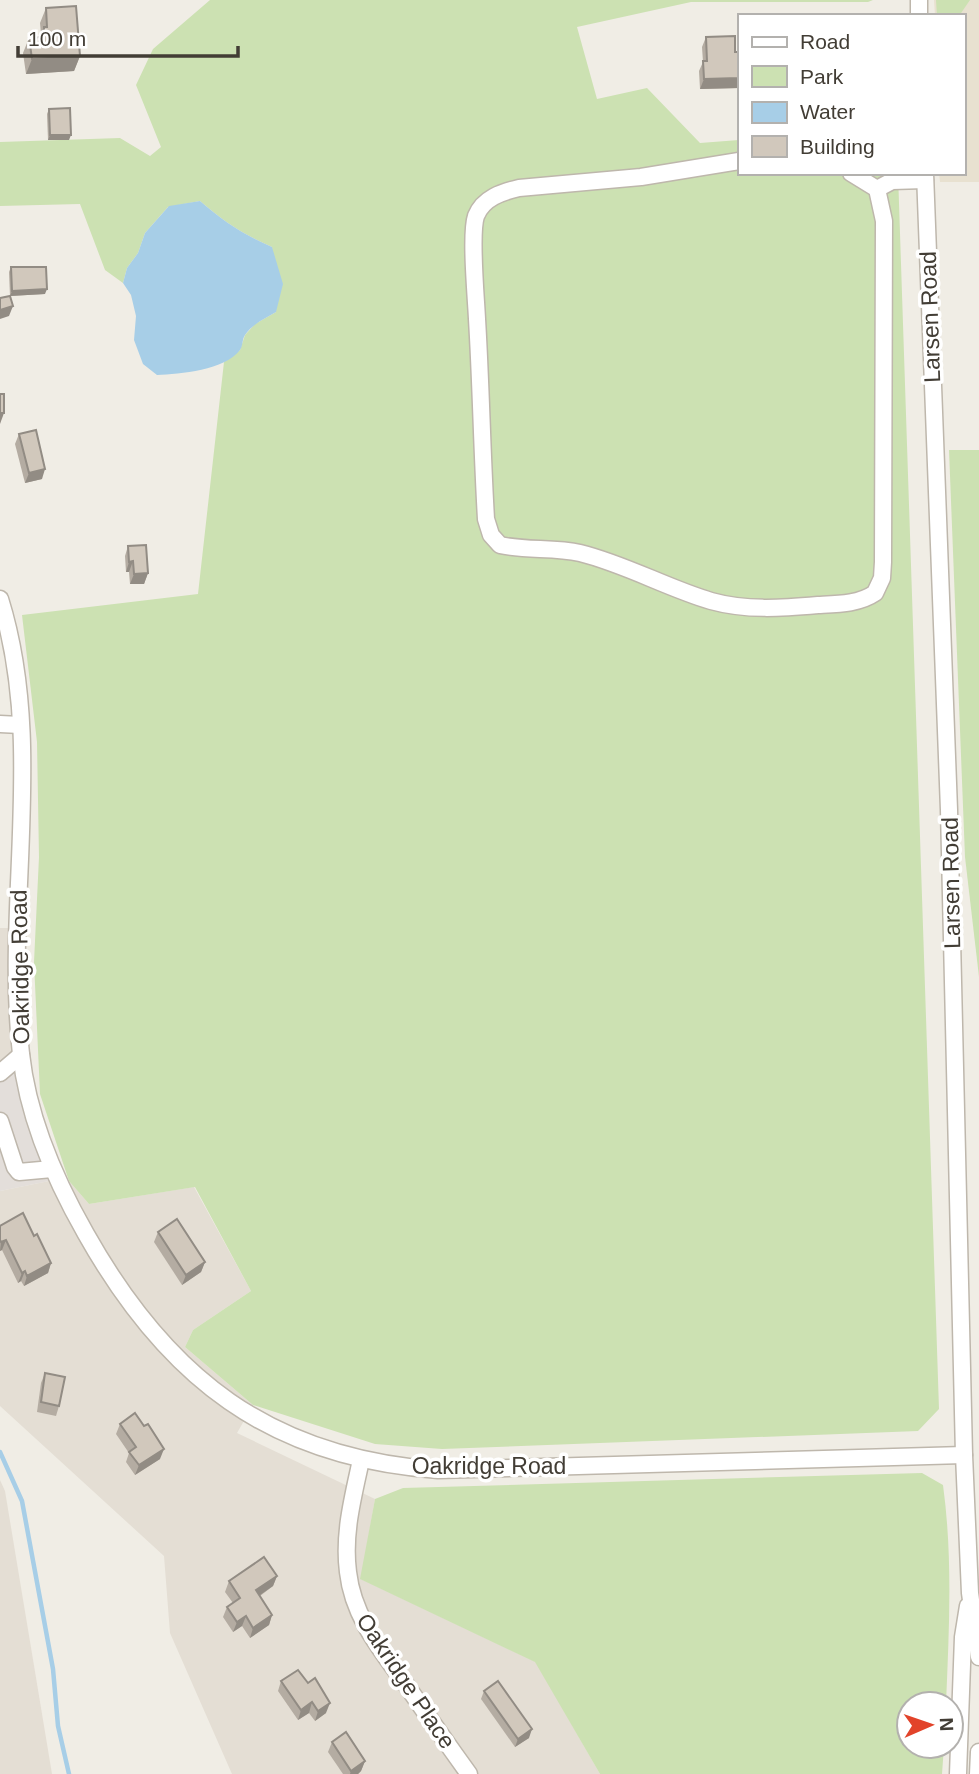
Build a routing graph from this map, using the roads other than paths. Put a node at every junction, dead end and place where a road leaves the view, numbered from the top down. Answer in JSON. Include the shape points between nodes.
{"nodes":[{"id":1,"x":738,"y":161,"type":"edge"},
{"id":2,"x":854,"y":175,"type":"edge"},
{"id":3,"x":925,"y":177,"type":"edge"},
{"id":4,"x":877,"y":189,"type":"junction"},
{"id":5,"x":0,"y":599,"type":"edge"},
{"id":6,"x":0,"y":724,"type":"edge"},
{"id":7,"x":20,"y":726,"type":"junction"},
{"id":8,"x":21,"y":1055,"type":"junction"},
{"id":9,"x":0,"y":1073,"type":"edge"},
{"id":10,"x":0,"y":1121,"type":"edge"},
{"id":11,"x":52,"y":1169,"type":"junction"},
{"id":12,"x":964,"y":1455,"type":"junction"},
{"id":13,"x":361,"y":1460,"type":"junction"},
{"id":14,"x":970,"y":1593,"type":"junction"},
{"id":15,"x":979,"y":1657,"type":"edge"},
{"id":16,"x":979,"y":1752,"type":"edge"},
{"id":17,"x":469,"y":1774,"type":"edge"},
{"id":18,"x":958,"y":1774,"type":"edge"},
{"id":19,"x":978,"y":1774,"type":"edge"}],
"edges":[{"from":1,"to":4,"type":"street","via":[[640,177],[519,188],[502,192],[478,212],[475,279],[486,519],[500,545],[602,559],[681,591],[740,607],[855,602],[875,593],[882,570],[884,285],[884,221]]},
{"from":2,"to":4,"type":"street"},
{"from":3,"to":4,"type":"street","via":[[892,181]]},
{"from":3,"to":12,"type":"street","name":"Larsen Road","via":[[949,810]]},
{"from":5,"to":7,"type":"street","name":"Oakridge Road","via":[[8,623]]},
{"from":6,"to":7,"type":"street"},
{"from":7,"to":8,"type":"street","name":"Oakridge Road"},
{"from":8,"to":9,"type":"street"},
{"from":8,"to":11,"type":"street","name":"Oakridge Road"},
{"from":10,"to":11,"type":"street","via":[[19,1172]]},
{"from":11,"to":13,"type":"street","name":"Oakridge Road","via":[[103,1265],[163,1346],[190,1372],[231,1404],[286,1435]]},
{"from":12,"to":13,"type":"street","name":"Oakridge Road","via":[[438,1470]]},
{"from":12,"to":14,"type":"street","name":"Larsen Road"},
{"from":13,"to":17,"type":"street","name":"Oakridge Place","via":[[347,1539],[348,1570],[358,1613]]},
{"from":14,"to":15,"type":"street"},
{"from":14,"to":18,"type":"street","via":[[962,1637]]},
{"from":16,"to":19,"type":"street"}]}
